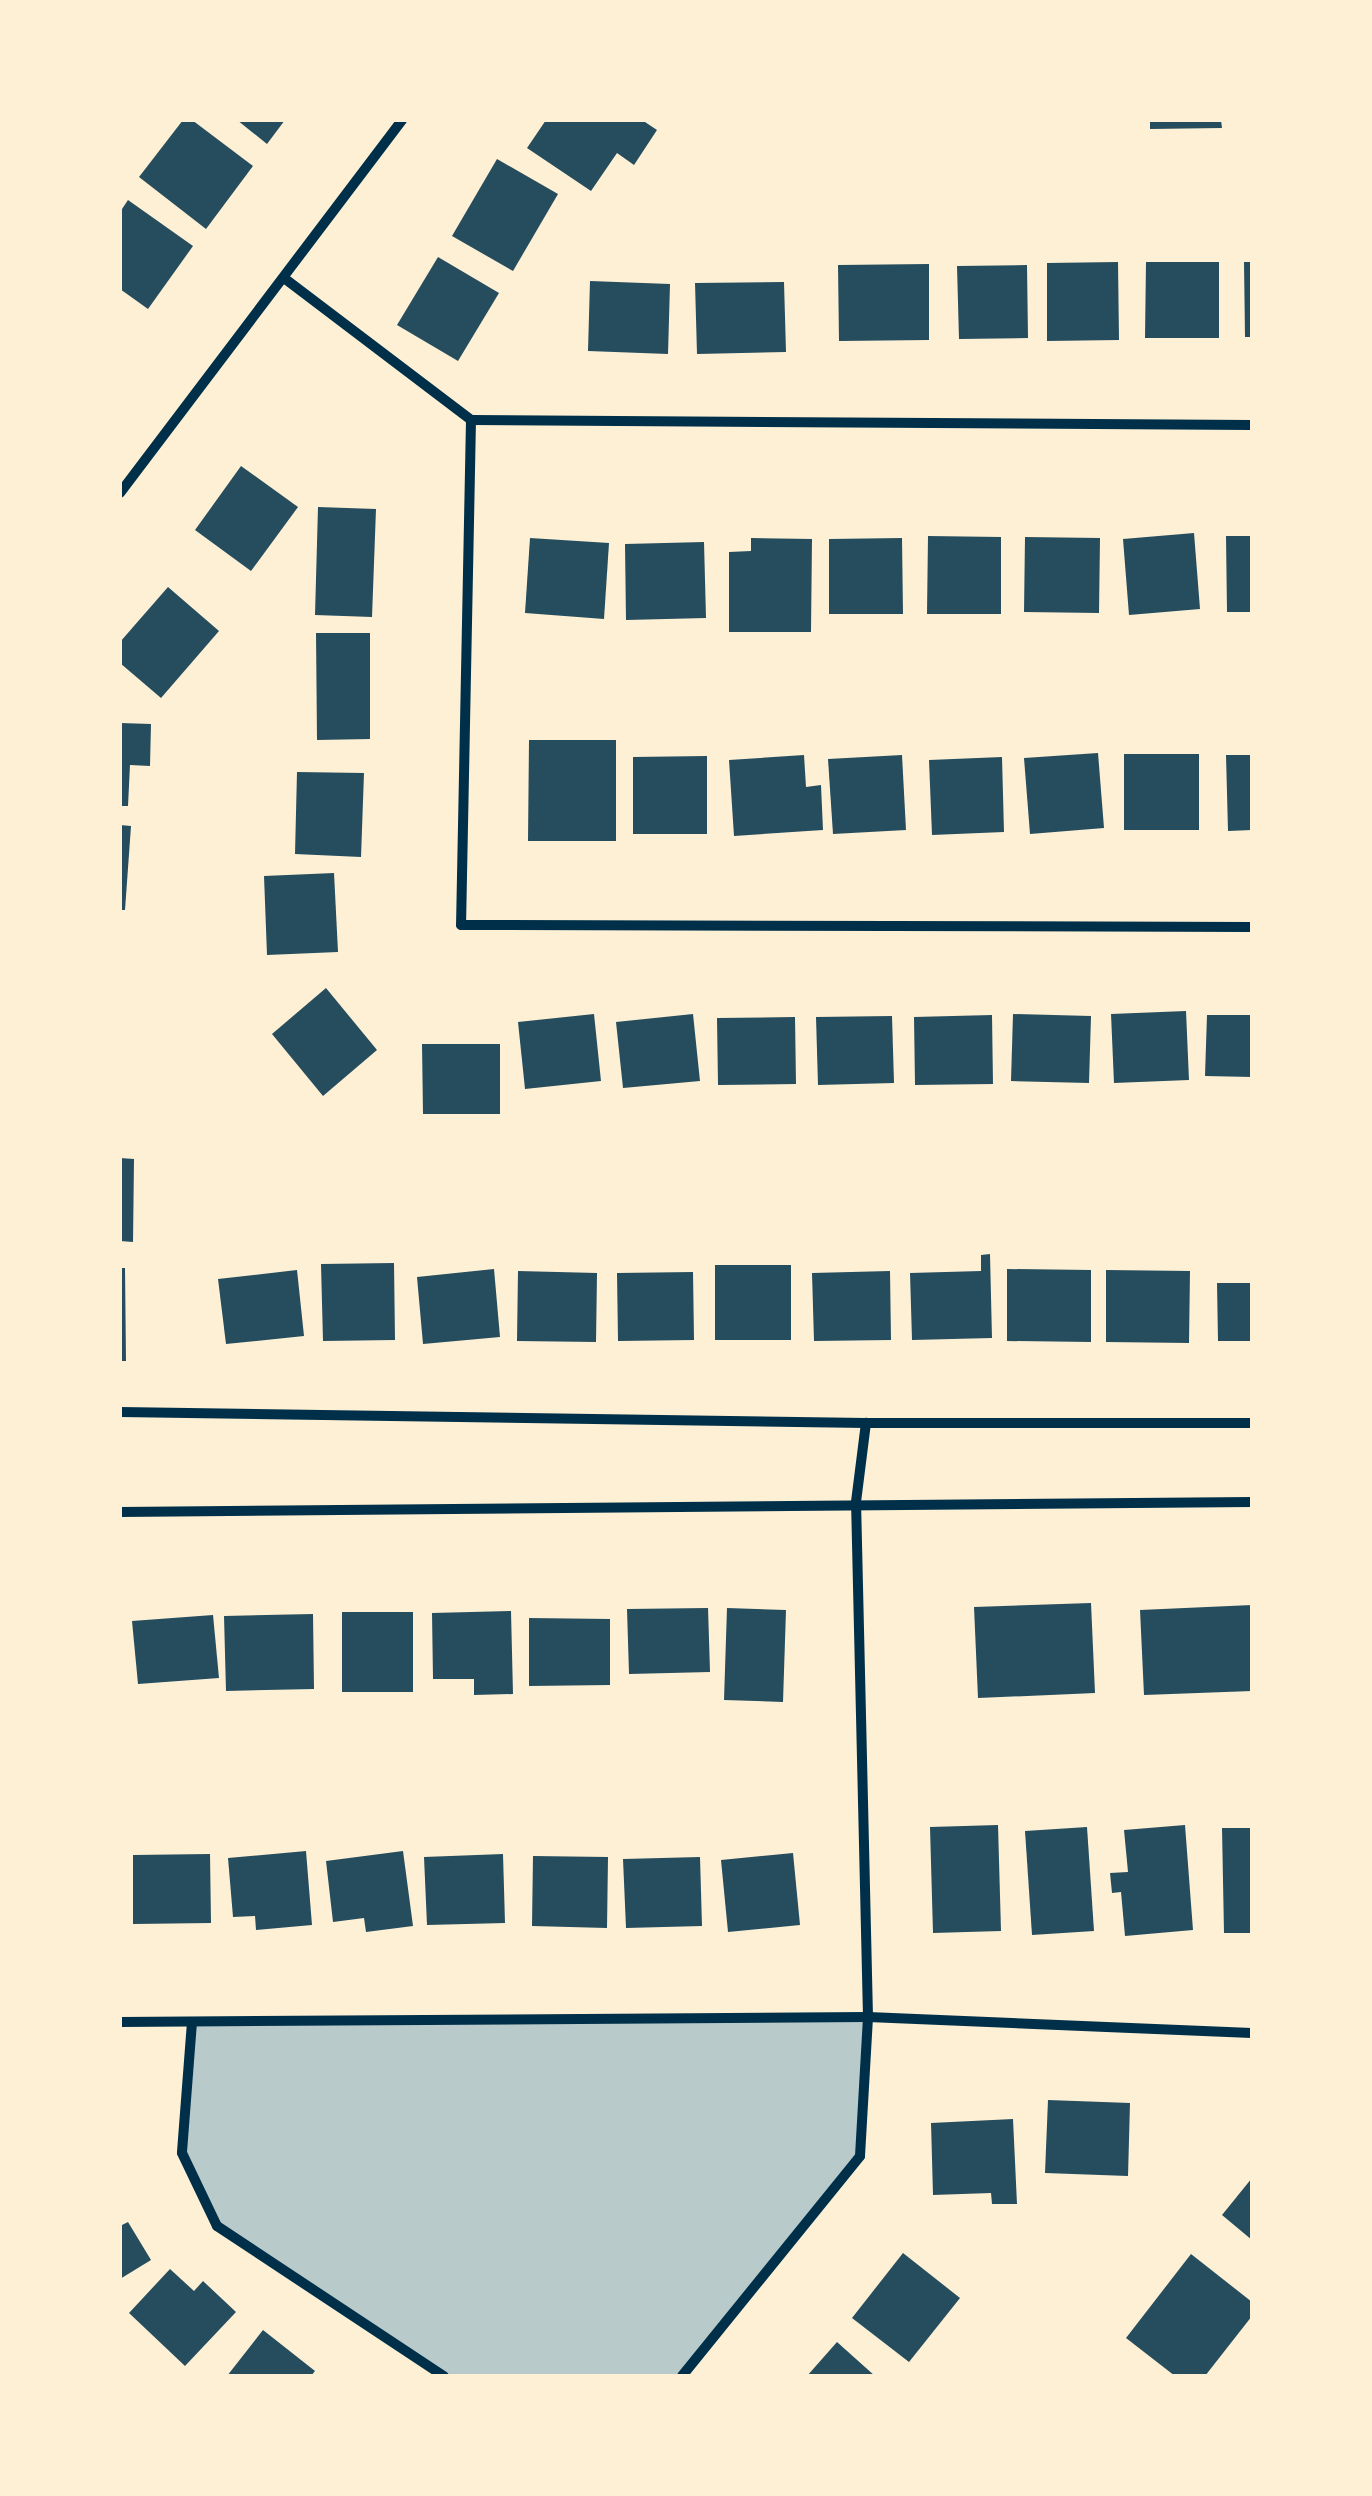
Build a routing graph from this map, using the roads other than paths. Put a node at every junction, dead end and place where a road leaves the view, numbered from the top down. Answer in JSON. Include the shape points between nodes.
{"nodes":[{"id":1,"x":402,"y":120,"type":"edge"},
{"id":2,"x":284,"y":278,"type":"junction"},
{"id":3,"x":470,"y":420,"type":"junction"},
{"id":4,"x":1252,"y":424,"type":"edge"},
{"id":5,"x":120,"y":493,"type":"edge"},
{"id":6,"x":1252,"y":927,"type":"edge"},
{"id":7,"x":120,"y":1412,"type":"edge"},
{"id":8,"x":866,"y":1423,"type":"junction"},
{"id":9,"x":1252,"y":1423,"type":"edge"},
{"id":10,"x":856,"y":1502,"type":"junction"},
{"id":11,"x":1252,"y":1502,"type":"edge"},
{"id":12,"x":120,"y":1512,"type":"edge"},
{"id":13,"x":868,"y":2017,"type":"junction"},
{"id":14,"x":120,"y":2022,"type":"edge"},
{"id":15,"x":192,"y":2022,"type":"junction"},
{"id":16,"x":1252,"y":2032,"type":"edge"},
{"id":17,"x":444,"y":2376,"type":"edge"},
{"id":18,"x":682,"y":2376,"type":"edge"}],
"edges":[{"from":1,"to":2,"type":"street"},
{"from":2,"to":3,"type":"street"},
{"from":2,"to":5,"type":"street"},
{"from":3,"to":4,"type":"street"},
{"from":3,"to":6,"type":"street","via":[[461,925]]},
{"from":7,"to":8,"type":"street"},
{"from":8,"to":9,"type":"street"},
{"from":8,"to":10,"type":"street"},
{"from":10,"to":11,"type":"street"},
{"from":10,"to":12,"type":"street"},
{"from":10,"to":13,"type":"street"},
{"from":13,"to":15,"type":"street"},
{"from":13,"to":16,"type":"street"},
{"from":13,"to":18,"type":"street","via":[[860,2156]]},
{"from":14,"to":15,"type":"street"},
{"from":15,"to":17,"type":"street","via":[[182,2153],[217,2226]]}]}
